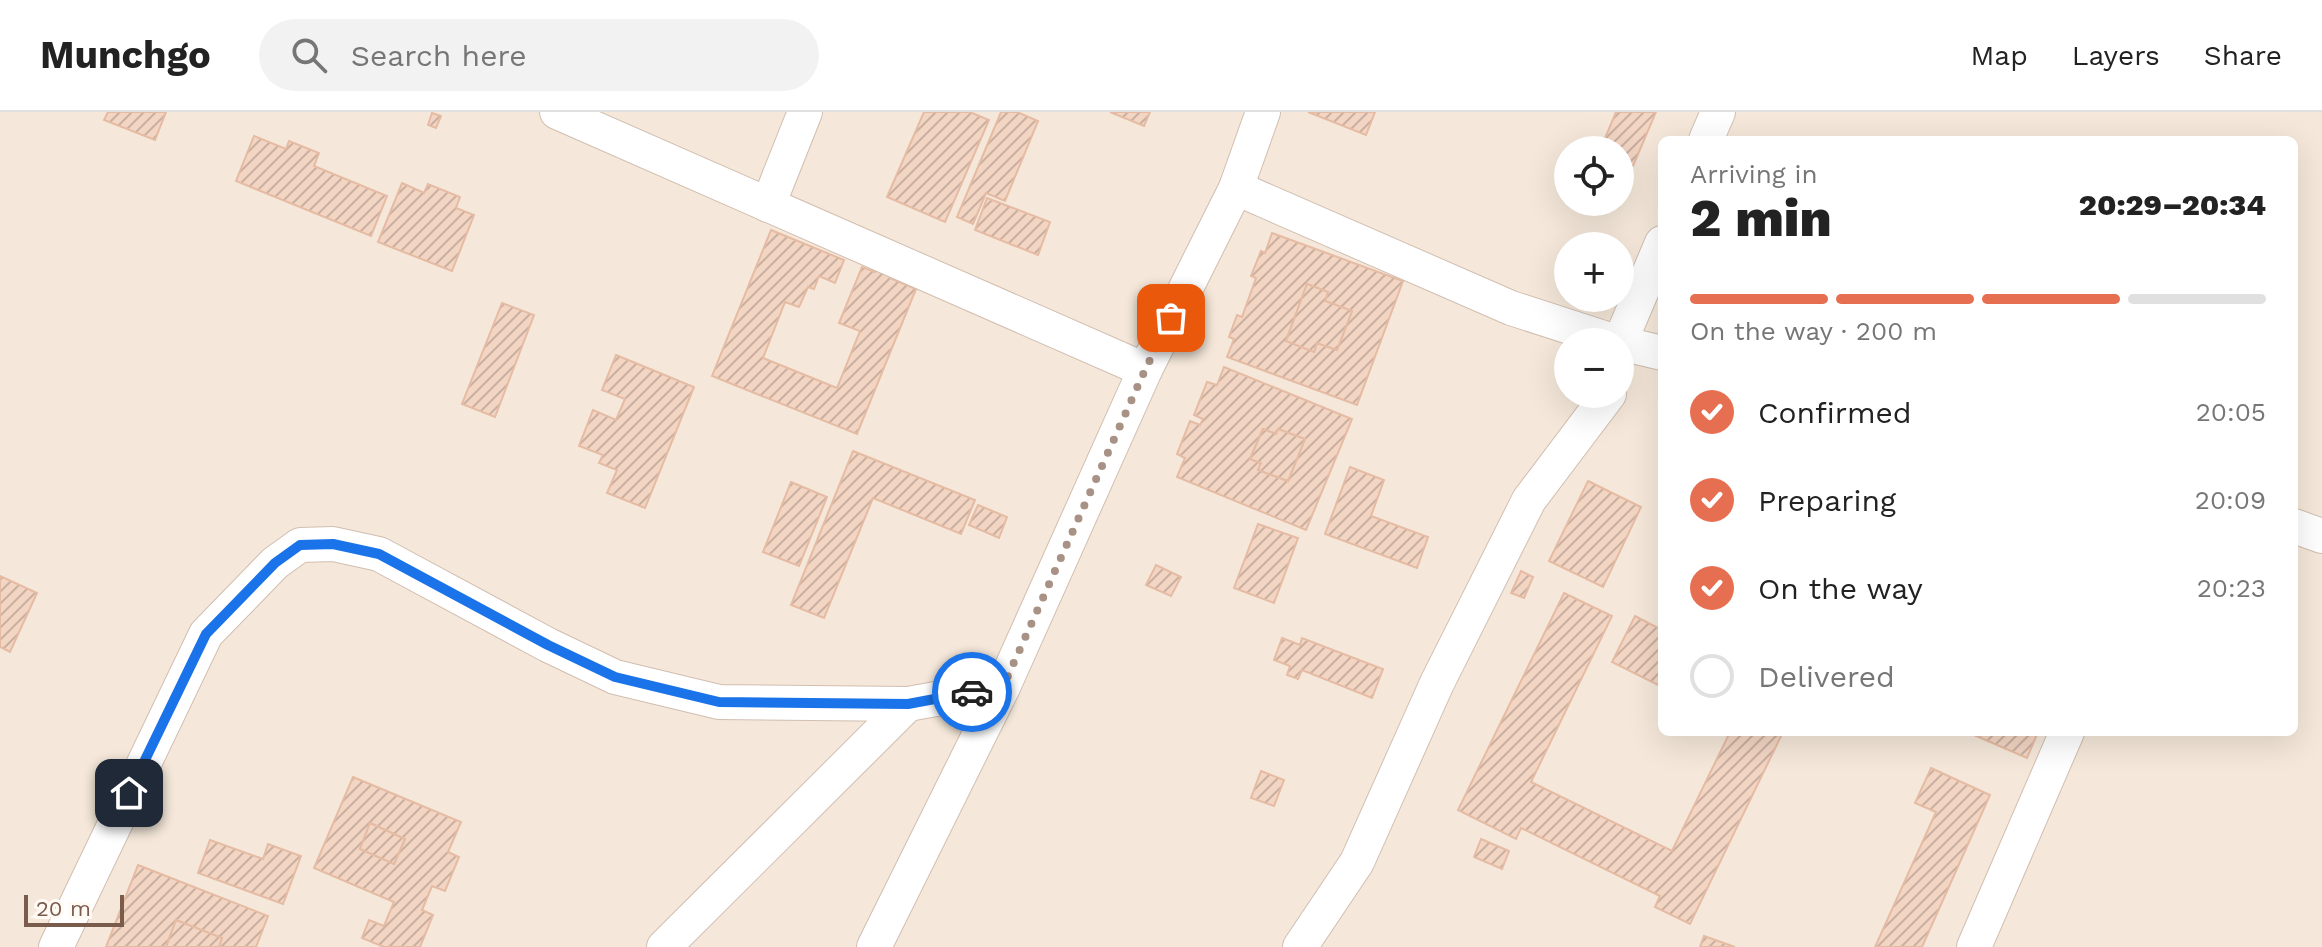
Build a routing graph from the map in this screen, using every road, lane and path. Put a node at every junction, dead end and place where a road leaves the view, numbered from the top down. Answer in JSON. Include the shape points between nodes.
{"nodes":[{"id":1,"x":557,"y":112,"type":"edge"},
{"id":2,"x":805,"y":112,"type":"edge"},
{"id":3,"x":1263,"y":112,"type":"edge"},
{"id":4,"x":1718,"y":112,"type":"edge"},
{"id":5,"x":1708,"y":136,"type":"edge"},
{"id":6,"x":1236,"y":188,"type":"junction"},
{"id":7,"x":768,"y":205,"type":"junction"},
{"id":8,"x":1658,"y":257,"type":"edge"},
{"id":9,"x":1575,"y":328,"type":"edge"},
{"id":10,"x":1634,"y":339,"type":"edge"},
{"id":11,"x":1145,"y":370,"type":"junction"},
{"id":12,"x":1598,"y":408,"type":"edge"},
{"id":13,"x":2298,"y":527,"type":"edge"},
{"id":14,"x":2322,"y":536,"type":"edge"},
{"id":15,"x":1003,"y":687,"type":"junction"},
{"id":16,"x":908,"y":704,"type":"junction"},
{"id":17,"x":2065,"y":736,"type":"edge"},
{"id":18,"x":56,"y":947,"type":"edge"},
{"id":19,"x":664,"y":947,"type":"edge"},
{"id":20,"x":874,"y":947,"type":"edge"},
{"id":21,"x":1300,"y":947,"type":"edge"},
{"id":22,"x":1974,"y":947,"type":"edge"}],
"edges":[{"from":1,"to":7,"type":"street"},
{"from":2,"to":7,"type":"street"},
{"from":3,"to":6,"type":"street"},
{"from":4,"to":5,"type":"street"},
{"from":6,"to":9,"type":"street","via":[[1511,308]]},
{"from":6,"to":11,"type":"street"},
{"from":7,"to":11,"type":"street"},
{"from":8,"to":10,"type":"street"},
{"from":11,"to":15,"type":"street"},
{"from":12,"to":21,"type":"street","via":[[1529,500],[1437,683],[1357,862]]},
{"from":13,"to":14,"type":"street"},
{"from":15,"to":16,"type":"street"},
{"from":15,"to":20,"type":"street"},
{"from":16,"to":18,"type":"street","via":[[719,702],[615,677],[379,554],[333,544],[300,545],[275,563],[206,634]]},
{"from":16,"to":19,"type":"street"},
{"from":17,"to":22,"type":"street"}]}
